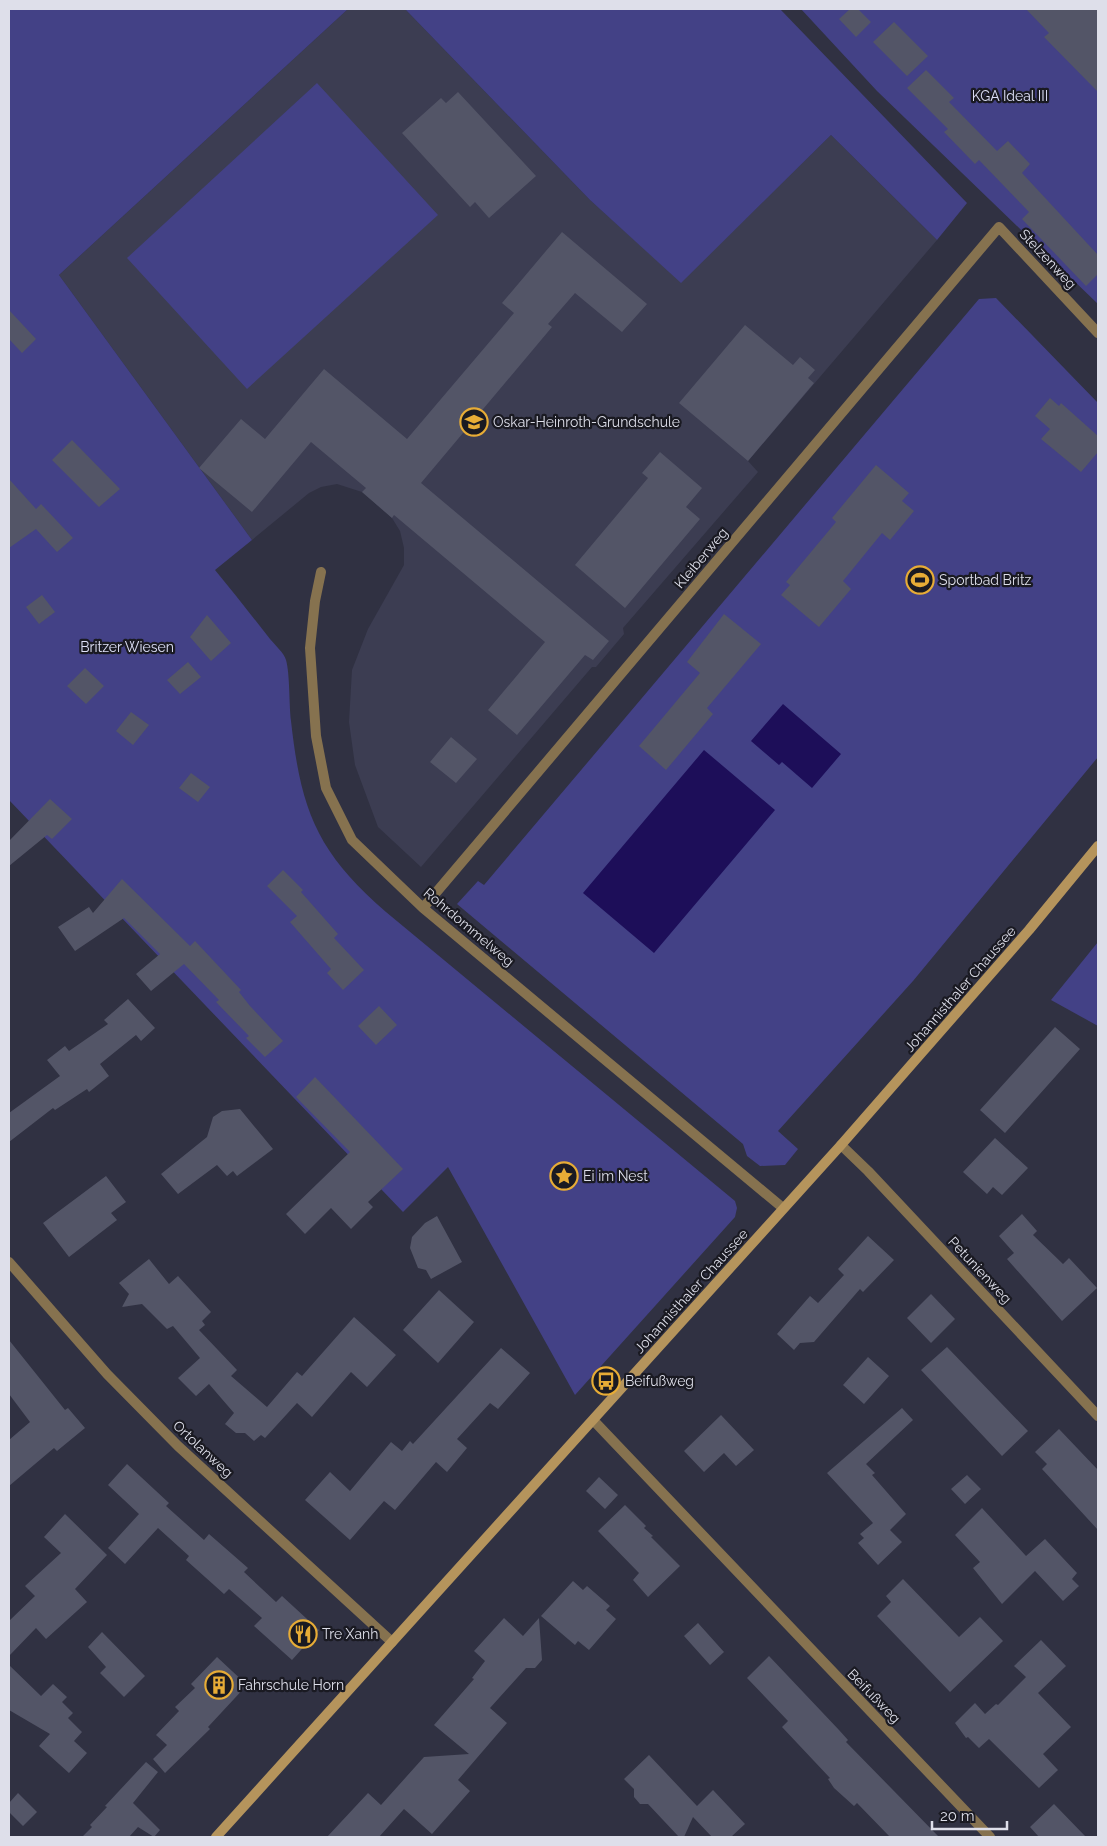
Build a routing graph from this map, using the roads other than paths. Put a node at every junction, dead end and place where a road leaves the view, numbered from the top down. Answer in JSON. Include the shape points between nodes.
{"nodes":[{"id":1,"x":999,"y":226,"type":"joint"},
{"id":2,"x":1098,"y":333,"type":"edge"},
{"id":3,"x":321,"y":572,"type":"dead end"},
{"id":4,"x":1098,"y":846,"type":"edge"},
{"id":5,"x":424,"y":908,"type":"junction"},
{"id":6,"x":841,"y":1145,"type":"junction"},
{"id":7,"x":783,"y":1208,"type":"junction"},
{"id":8,"x":9,"y":1262,"type":"edge"},
{"id":9,"x":1098,"y":1416,"type":"edge"},
{"id":10,"x":594,"y":1421,"type":"junction"},
{"id":11,"x":392,"y":1642,"type":"junction"},
{"id":12,"x":216,"y":1837,"type":"edge"},
{"id":13,"x":990,"y":1837,"type":"edge"}],
"edges":[{"from":1,"to":2,"type":"street","name":"Stelzenweg"},
{"from":1,"to":5,"type":"street","name":"Kleiberweg"},
{"from":3,"to":5,"type":"street","name":"Rohrdommelweg","via":[[310,648],[316,736],[326,788],[352,840]]},
{"from":4,"to":6,"type":"street","name":"Johannisthaler Chaussee"},
{"from":5,"to":7,"type":"street","name":"Rohrdommelweg"},
{"from":6,"to":7,"type":"street","name":"Johannisthaler Chaussee"},
{"from":6,"to":9,"type":"street","name":"Petunienweg"},
{"from":7,"to":10,"type":"street","name":"Johannisthaler Chaussee"},
{"from":8,"to":11,"type":"street","name":"Ortolanweg","via":[[107,1374],[178,1446]]},
{"from":10,"to":11,"type":"street","name":"Johannisthaler Chaussee"},
{"from":10,"to":13,"type":"street","name":"Beifußweg"},
{"from":11,"to":12,"type":"street","name":"Johannisthaler Chaussee"}]}
